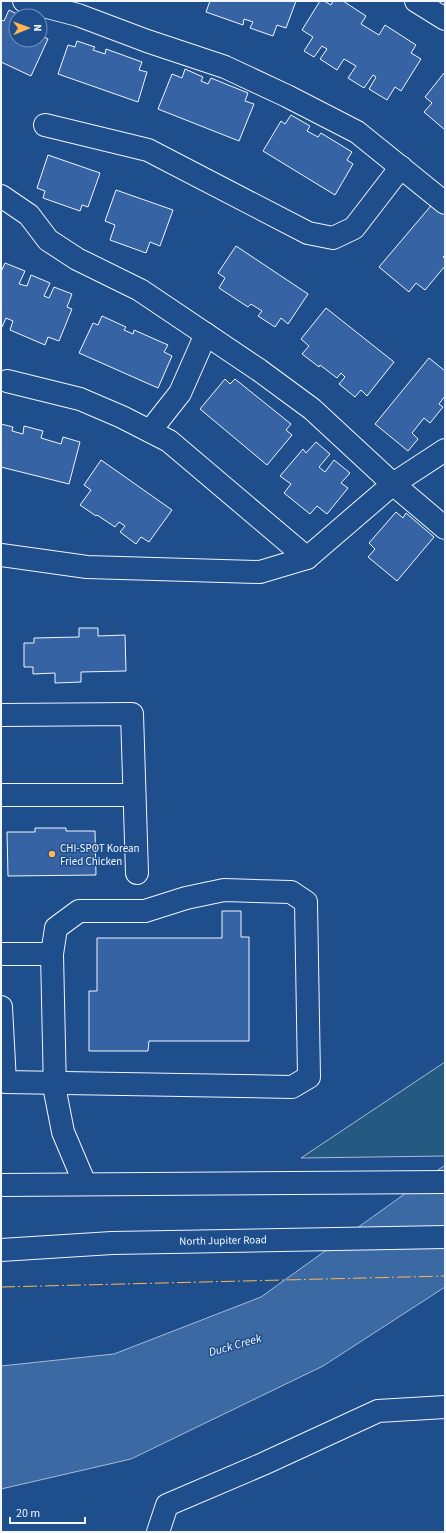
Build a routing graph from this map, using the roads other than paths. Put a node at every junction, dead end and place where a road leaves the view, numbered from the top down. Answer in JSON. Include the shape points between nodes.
{"nodes":[{"id":1,"x":24,"y":1,"type":"edge"},
{"id":2,"x":416,"y":1,"type":"edge"},
{"id":3,"x":445,"y":19,"type":"edge"},
{"id":4,"x":45,"y":125,"type":"dead end"},
{"id":5,"x":401,"y":168,"type":"junction"},
{"id":6,"x":1,"y":196,"type":"edge"},
{"id":7,"x":445,"y":203,"type":"edge"},
{"id":8,"x":206,"y":334,"type":"junction"},
{"id":9,"x":8,"y":381,"type":"dead end"},
{"id":10,"x":150,"y":431,"type":"junction"},
{"id":11,"x":445,"y":450,"type":"edge"},
{"id":12,"x":392,"y":484,"type":"junction"},
{"id":13,"x":445,"y":528,"type":"edge"},
{"id":14,"x":1,"y":555,"type":"edge"},
{"id":15,"x":307,"y":558,"type":"junction"},
{"id":16,"x":1,"y":715,"type":"edge"},
{"id":17,"x":1,"y":794,"type":"edge"},
{"id":18,"x":134,"y":795,"type":"junction"},
{"id":19,"x":137,"y":873,"type":"dead end"},
{"id":20,"x":1,"y":954,"type":"edge"},
{"id":21,"x":52,"y":954,"type":"junction"},
{"id":22,"x":1,"y":1007,"type":"edge"},
{"id":23,"x":55,"y":1082,"type":"junction"},
{"id":24,"x":445,"y":1182,"type":"edge"},
{"id":25,"x":1,"y":1184,"type":"edge"},
{"id":26,"x":85,"y":1184,"type":"junction"},
{"id":27,"x":445,"y":1237,"type":"edge"},
{"id":28,"x":1,"y":1250,"type":"edge"},
{"id":29,"x":445,"y":1408,"type":"edge"},
{"id":30,"x":158,"y":1532,"type":"edge"}],
"edges":[{"from":1,"to":5,"type":"main road","via":[[78,15],[225,67],[357,132]]},
{"from":2,"to":3,"type":"main road"},
{"from":4,"to":5,"type":"main road","via":[[148,150],[308,233],[333,238],[354,228]]},
{"from":5,"to":7,"type":"main road"},
{"from":6,"to":8,"type":"main road","via":[[30,215],[48,240],[77,259],[140,290]]},
{"from":8,"to":10,"type":"main road","via":[[180,393]]},
{"from":8,"to":12,"type":"main road","via":[[312,408]]},
{"from":9,"to":10,"type":"main road","via":[[80,399]]},
{"from":10,"to":15,"type":"main road","via":[[169,441]]},
{"from":11,"to":12,"type":"main road"},
{"from":12,"to":13,"type":"main road"},
{"from":12,"to":15,"type":"main road"},
{"from":14,"to":15,"type":"main road","via":[[87,567],[260,572]]},
{"from":16,"to":18,"type":"main road","via":[[132,714]]},
{"from":17,"to":18,"type":"main road"},
{"from":18,"to":19,"type":"main road"},
{"from":20,"to":21,"type":"main road"},
{"from":21,"to":23,"type":"main road"},
{"from":21,"to":23,"type":"main road","via":[[56,928],[79,911],[145,911],[186,898],[224,890],[291,892],[306,902],[309,1077],[292,1087]]},
{"from":22,"to":23,"type":"main road","via":[[5,1082]]},
{"from":23,"to":26,"type":"main road","via":[[62,1132]]},
{"from":24,"to":26,"type":"main road"},
{"from":25,"to":26,"type":"main road"},
{"from":27,"to":28,"type":"main road","name":"North Jupiter Road","via":[[144,1242]]},
{"from":29,"to":30,"type":"main road","via":[[378,1411],[264,1464],[167,1505]]}]}
